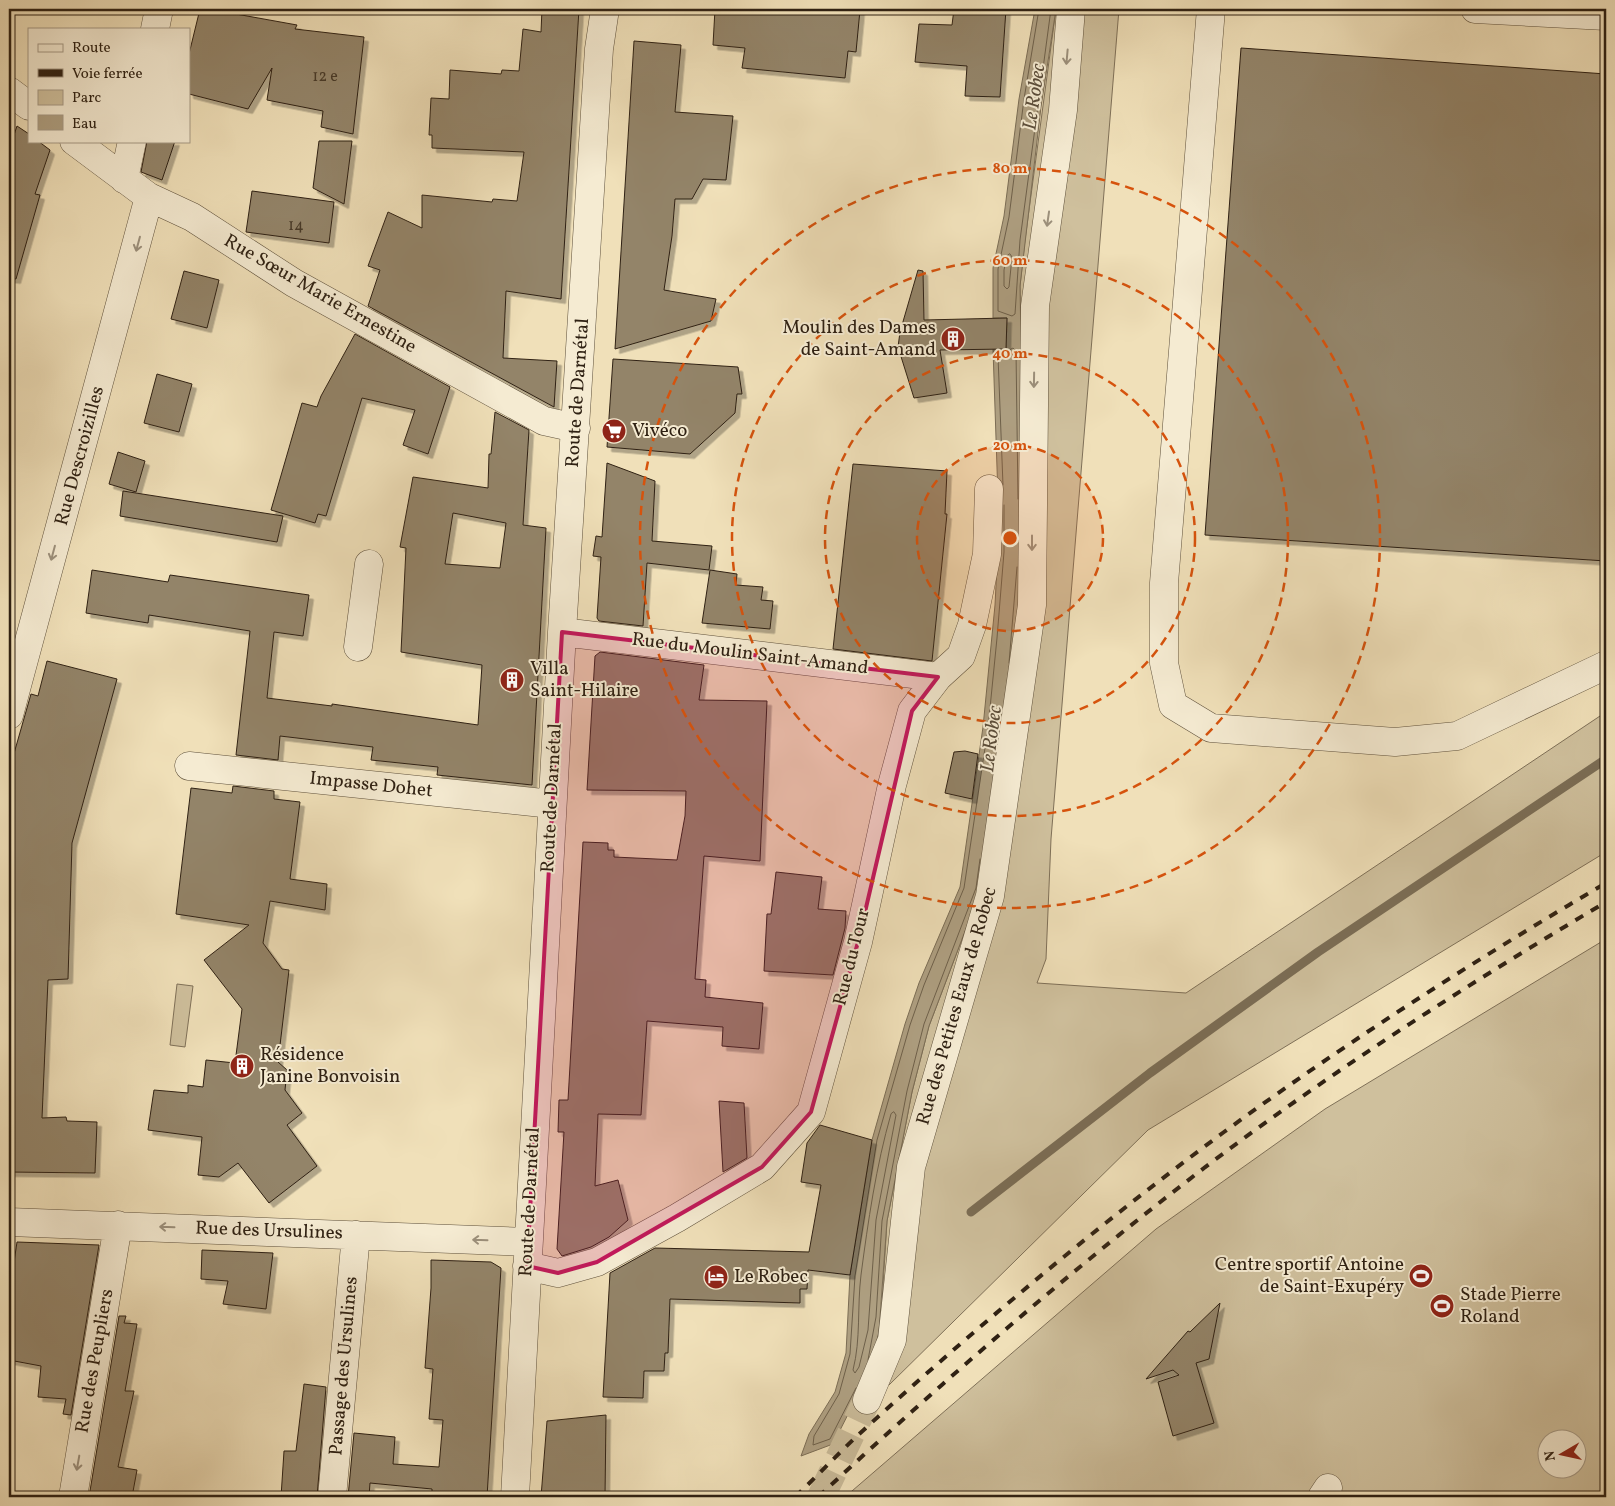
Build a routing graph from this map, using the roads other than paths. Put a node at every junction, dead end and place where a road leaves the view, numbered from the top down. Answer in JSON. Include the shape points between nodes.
{"nodes":[{"id":1,"x":159,"y":9,"type":"edge"},
{"id":2,"x":605,"y":9,"type":"edge"},
{"id":3,"x":1071,"y":9,"type":"edge"},
{"id":4,"x":1211,"y":9,"type":"edge"},
{"id":5,"x":1475,"y":9,"type":"edge"},
{"id":6,"x":1606,"y":16,"type":"edge"},
{"id":7,"x":155,"y":28,"type":"edge"},
{"id":8,"x":9,"y":91,"type":"edge"},
{"id":9,"x":28,"y":105,"type":"edge"},
{"id":10,"x":75,"y":142,"type":"edge"},
{"id":11,"x":132,"y":142,"type":"edge"},
{"id":12,"x":124,"y":179,"type":"junction"},
{"id":13,"x":149,"y":197,"type":"junction"},
{"id":14,"x":576,"y":428,"type":"junction"},
{"id":15,"x":989,"y":489,"type":"dead end"},
{"id":16,"x":369,"y":564,"type":"dead end"},
{"id":17,"x":562,"y":632,"type":"junction"},
{"id":18,"x":358,"y":646,"type":"dead end"},
{"id":19,"x":1606,"y":665,"type":"edge"},
{"id":20,"x":938,"y":677,"type":"junction"},
{"id":21,"x":9,"y":715,"type":"edge"},
{"id":22,"x":189,"y":766,"type":"dead end"},
{"id":23,"x":552,"y":804,"type":"junction"},
{"id":24,"x":9,"y":1222,"type":"edge"},
{"id":25,"x":118,"y":1225,"type":"junction"},
{"id":26,"x":356,"y":1235,"type":"junction"},
{"id":27,"x":527,"y":1254,"type":"junction"},
{"id":28,"x":867,"y":1400,"type":"tunnel mouth"},
{"id":29,"x":72,"y":1497,"type":"edge"},
{"id":30,"x":332,"y":1497,"type":"edge"},
{"id":31,"x":514,"y":1497,"type":"edge"}],
"edges":[{"from":1,"to":7,"type":"street"},
{"from":2,"to":14,"type":"street","name":"Route de Darnétal","via":[[598,49]]},
{"from":3,"to":28,"type":"street","name":"Rue des Petites Eaux de Robec","one_way":true,"via":[[1063,110],[1035,306],[1032,605],[990,896],[910,1167],[892,1340]]},
{"from":4,"to":19,"type":"street","via":[[1164,583],[1164,663],[1173,704],[1211,728],[1396,742],[1457,736]]},
{"from":5,"to":6,"type":"street"},
{"from":8,"to":9,"type":"street"},
{"from":10,"to":12,"type":"street","name":"Rue Sœur Marie Ernestine"},
{"from":11,"to":12,"type":"street"},
{"from":12,"to":13,"type":"street","name":"Rue Sœur Marie Ernestine"},
{"from":13,"to":14,"type":"street","name":"Rue Sœur Marie Ernestine","via":[[192,217],[294,283],[544,421]]},
{"from":13,"to":21,"type":"street","name":"Rue Descroizilles","one_way":true},
{"from":14,"to":17,"type":"street","name":"Route de Darnétal"},
{"from":15,"to":20,"type":"street","name":"Rue du Tour","via":[[987,554],[972,625],[961,656]]},
{"from":16,"to":18,"type":"street"},
{"from":17,"to":20,"type":"street","name":"Rue du Moulin Saint-Amand"},
{"from":17,"to":23,"type":"street","name":"Route de Darnétal"},
{"from":20,"to":27,"type":"street","name":"Rue du Tour","via":[[912,711],[858,942],[811,1112],[762,1167],[597,1262],[558,1273]]},
{"from":22,"to":23,"type":"street","name":"Impasse Dohet"},
{"from":23,"to":27,"type":"street","name":"Route de Darnétal"},
{"from":24,"to":25,"type":"street","name":"Rue des Ursulines"},
{"from":26,"to":25,"type":"street","name":"Rue des Ursulines","one_way":true},
{"from":25,"to":29,"type":"street","name":"Rue des Peupliers","one_way":true},
{"from":27,"to":26,"type":"street","name":"Rue des Ursulines","one_way":true},
{"from":26,"to":30,"type":"street","name":"Passage des Ursulines"},
{"from":27,"to":31,"type":"street","name":"Route de Darnétal"}]}
